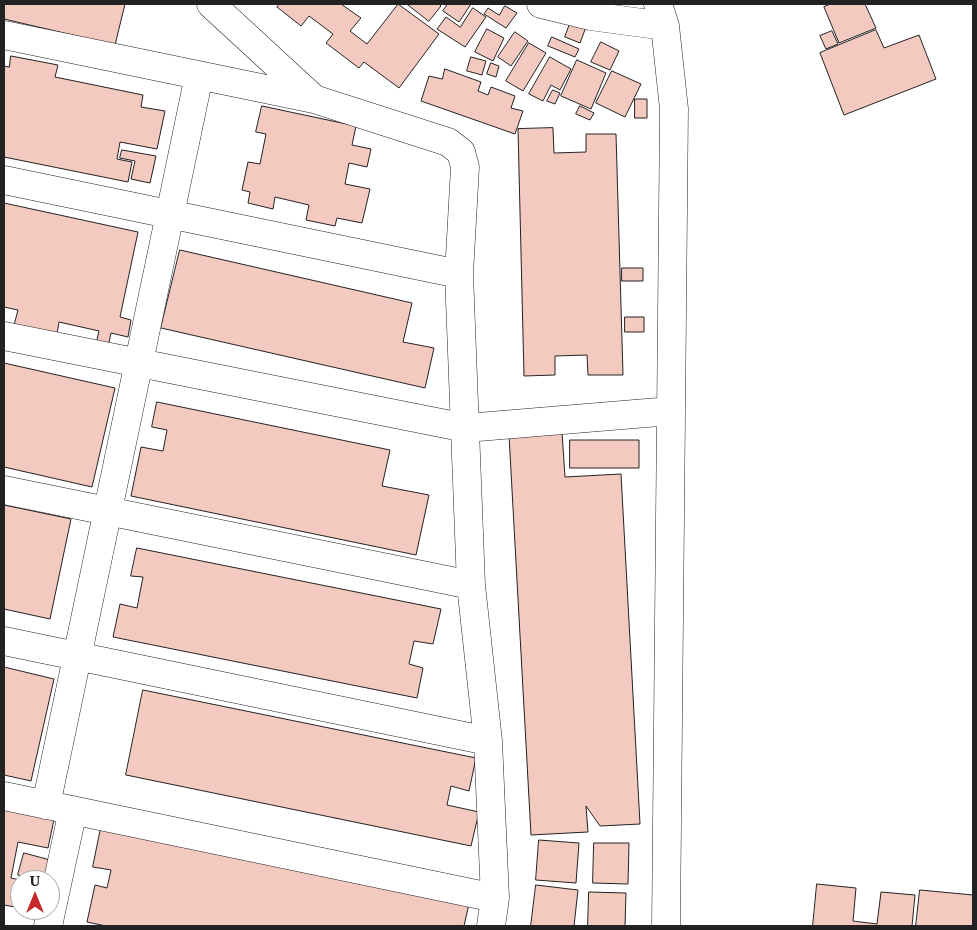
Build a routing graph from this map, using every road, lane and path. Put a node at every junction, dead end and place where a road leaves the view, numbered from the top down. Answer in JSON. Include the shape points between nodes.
{"nodes":[{"id":1,"x":211,"y":4,"type":"edge"},
{"id":2,"x":540,"y":4,"type":"edge"},
{"id":3,"x":662,"y":15,"type":"edge"},
{"id":4,"x":4,"y":35,"type":"edge"},
{"id":5,"x":199,"y":76,"type":"junction"},
{"id":6,"x":314,"y":99,"type":"junction"},
{"id":7,"x":4,"y":180,"type":"edge"},
{"id":8,"x":170,"y":214,"type":"junction"},
{"id":9,"x":459,"y":274,"type":"junction"},
{"id":10,"x":4,"y":336,"type":"edge"},
{"id":11,"x":138,"y":363,"type":"junction"},
{"id":12,"x":671,"y":411,"type":"junction"},
{"id":13,"x":466,"y":428,"type":"junction"},
{"id":14,"x":4,"y":490,"type":"edge"},
{"id":15,"x":107,"y":511,"type":"junction"},
{"id":16,"x":471,"y":585,"type":"junction"},
{"id":17,"x":4,"y":641,"type":"edge"},
{"id":18,"x":76,"y":656,"type":"junction"},
{"id":19,"x":488,"y":741,"type":"junction"},
{"id":20,"x":4,"y":796,"type":"edge"},
{"id":21,"x":46,"y":805,"type":"junction"},
{"id":22,"x":73,"y":810,"type":"junction"},
{"id":23,"x":495,"y":898,"type":"junction"},
{"id":24,"x":48,"y":926,"type":"edge"},
{"id":25,"x":490,"y":926,"type":"edge"},
{"id":26,"x":666,"y":926,"type":"edge"}],
"edges":[{"from":1,"to":6,"type":"street"},
{"from":2,"to":3,"type":"street","via":[[590,16]]},
{"from":3,"to":12,"type":"street","via":[[674,109]]},
{"from":4,"to":5,"type":"street"},
{"from":5,"to":6,"type":"street"},
{"from":5,"to":8,"type":"street"},
{"from":6,"to":9,"type":"street","via":[[448,142],[461,152],[465,167]]},
{"from":7,"to":8,"type":"street"},
{"from":8,"to":9,"type":"street"},
{"from":8,"to":11,"type":"street"},
{"from":9,"to":13,"type":"street"},
{"from":10,"to":11,"type":"street"},
{"from":11,"to":13,"type":"street"},
{"from":11,"to":15,"type":"street"},
{"from":12,"to":13,"type":"street"},
{"from":12,"to":26,"type":"street"},
{"from":13,"to":16,"type":"street"},
{"from":14,"to":15,"type":"street"},
{"from":15,"to":16,"type":"street"},
{"from":15,"to":18,"type":"street"},
{"from":16,"to":19,"type":"street"},
{"from":17,"to":18,"type":"street"},
{"from":18,"to":19,"type":"street"},
{"from":18,"to":21,"type":"street"},
{"from":19,"to":23,"type":"street"},
{"from":20,"to":21,"type":"street"},
{"from":21,"to":22,"type":"street"},
{"from":22,"to":23,"type":"street"},
{"from":22,"to":24,"type":"street"},
{"from":23,"to":25,"type":"street"}]}
